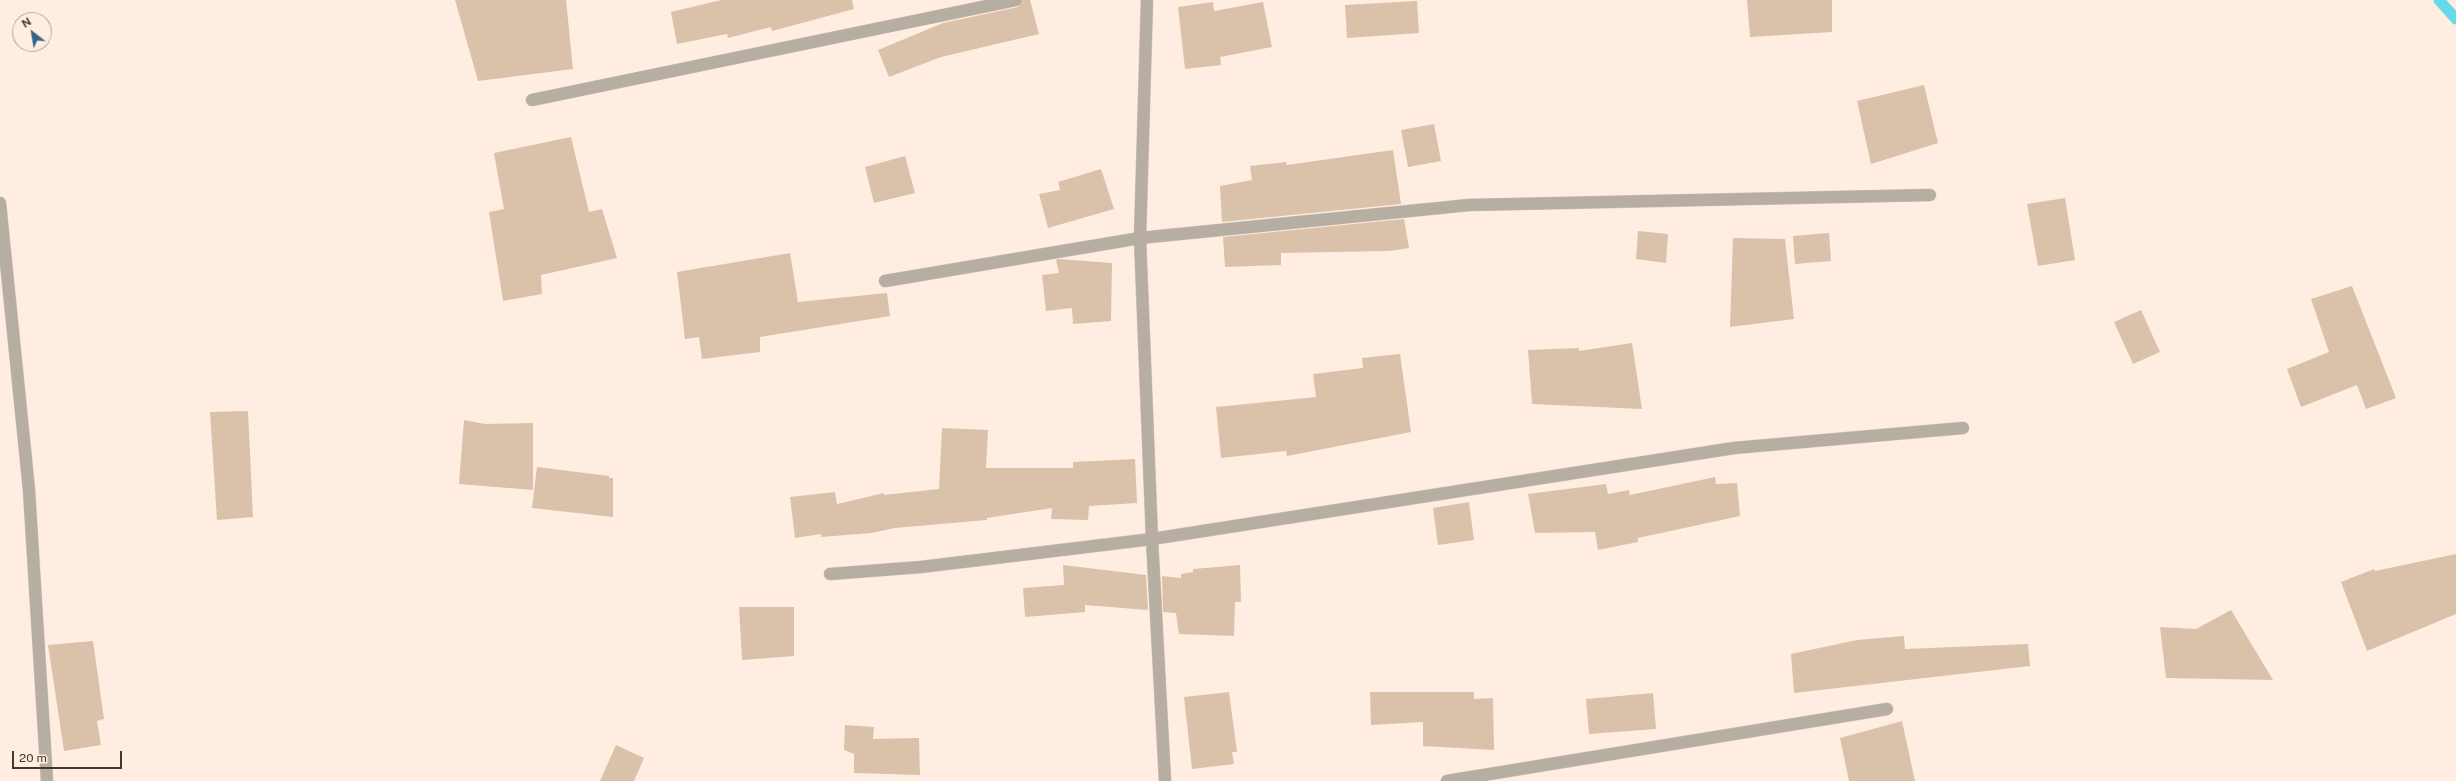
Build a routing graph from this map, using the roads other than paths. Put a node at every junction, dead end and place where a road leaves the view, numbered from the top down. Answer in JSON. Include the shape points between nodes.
{"nodes":[{"id":1,"x":1016,"y":0,"type":"edge"},
{"id":2,"x":1147,"y":0,"type":"edge"},
{"id":3,"x":532,"y":100,"type":"dead end"},
{"id":4,"x":1930,"y":195,"type":"dead end"},
{"id":5,"x":0,"y":203,"type":"edge"},
{"id":6,"x":1140,"y":238,"type":"junction"},
{"id":7,"x":885,"y":281,"type":"dead end"},
{"id":8,"x":1963,"y":428,"type":"dead end"},
{"id":9,"x":1152,"y":539,"type":"junction"},
{"id":10,"x":830,"y":574,"type":"dead end"},
{"id":11,"x":1887,"y":709,"type":"dead end"},
{"id":12,"x":46,"y":781,"type":"edge"},
{"id":13,"x":1165,"y":781,"type":"edge"},
{"id":14,"x":1447,"y":781,"type":"edge"}],
"edges":[{"from":1,"to":3,"type":"street"},
{"from":2,"to":6,"type":"street"},
{"from":4,"to":6,"type":"street","via":[[1469,204]]},
{"from":5,"to":12,"type":"street","via":[[29,490]]},
{"from":6,"to":7,"type":"street"},
{"from":6,"to":9,"type":"street"},
{"from":8,"to":9,"type":"street","via":[[1734,448]]},
{"from":9,"to":10,"type":"street","via":[[921,567]]},
{"from":9,"to":13,"type":"street"},
{"from":11,"to":14,"type":"street"}]}
